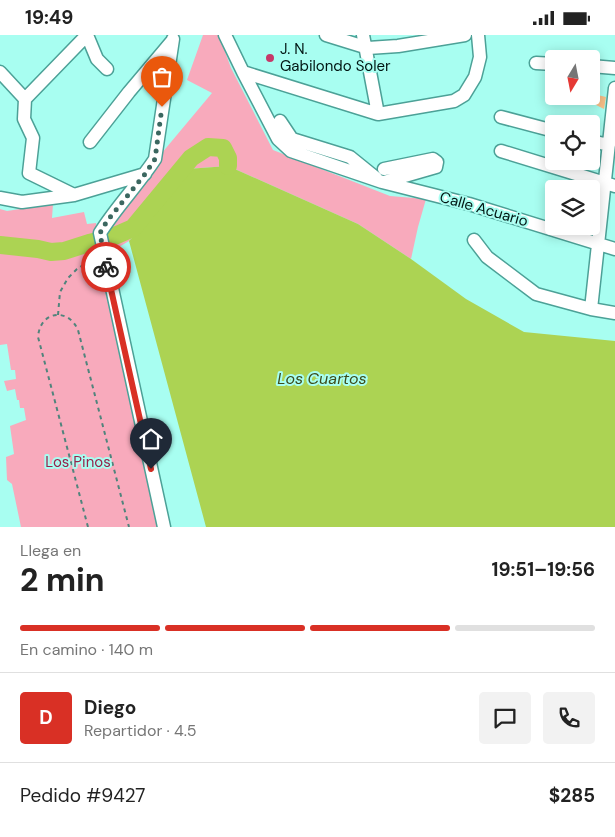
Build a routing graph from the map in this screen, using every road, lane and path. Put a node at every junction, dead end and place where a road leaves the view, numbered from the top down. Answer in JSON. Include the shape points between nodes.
{"nodes":[{"id":1,"x":87,"y":35,"type":"edge"},
{"id":2,"x":225,"y":35,"type":"edge"},
{"id":3,"x":326,"y":35,"type":"edge"},
{"id":4,"x":465,"y":35,"type":"edge"},
{"id":5,"x":478,"y":35,"type":"edge"},
{"id":6,"x":175,"y":37,"type":"edge"},
{"id":7,"x":364,"y":41,"type":"edge"},
{"id":8,"x":536,"y":63,"type":"dead end"},
{"id":9,"x":545,"y":64,"type":"edge"},
{"id":10,"x":600,"y":67,"type":"edge"},
{"id":11,"x":615,"y":68,"type":"edge"},
{"id":12,"x":107,"y":69,"type":"dead end"},
{"id":13,"x":0,"y":72,"type":"edge"},
{"id":14,"x":243,"y":72,"type":"junction"},
{"id":15,"x":615,"y":88,"type":"edge"},
{"id":16,"x":25,"y":99,"type":"junction"},
{"id":17,"x":378,"y":115,"type":"junction"},
{"id":18,"x":613,"y":116,"type":"edge"},
{"id":19,"x":501,"y":117,"type":"dead end"},
{"id":20,"x":280,"y":121,"type":"dead end"},
{"id":21,"x":545,"y":129,"type":"edge"},
{"id":22,"x":90,"y":143,"type":"dead end"},
{"id":23,"x":600,"y":143,"type":"edge"},
{"id":24,"x":609,"y":145,"type":"junction"},
{"id":25,"x":501,"y":151,"type":"dead end"},
{"id":26,"x":384,"y":169,"type":"dead end"},
{"id":27,"x":145,"y":174,"type":"junction"},
{"id":28,"x":382,"y":182,"type":"junction"},
{"id":29,"x":610,"y":185,"type":"edge"},
{"id":30,"x":74,"y":195,"type":"junction"},
{"id":31,"x":0,"y":198,"type":"edge"},
{"id":32,"x":474,"y":240,"type":"dead end"},
{"id":33,"x":598,"y":243,"type":"junction"},
{"id":34,"x":615,"y":249,"type":"edge"},
{"id":35,"x":104,"y":257,"type":"junction"},
{"id":36,"x":591,"y":309,"type":"junction"},
{"id":37,"x":615,"y":313,"type":"edge"},
{"id":38,"x":58,"y":315,"type":"junction"},
{"id":39,"x":88,"y":527,"type":"edge"},
{"id":40,"x":129,"y":527,"type":"edge"},
{"id":41,"x":164,"y":527,"type":"edge"}],
"edges":[{"from":1,"to":12,"type":"street","via":[[97,59]]},
{"from":1,"to":16,"type":"street"},
{"from":2,"to":14,"type":"street","name":"Calle Acuario"},
{"from":3,"to":7,"type":"street"},
{"from":4,"to":7,"type":"street","via":[[398,45]]},
{"from":5,"to":17,"type":"street","via":[[480,57],[475,77],[464,95],[454,101]]},
{"from":6,"to":22,"type":"street"},
{"from":6,"to":27,"type":"street","via":[[155,159]]},
{"from":7,"to":17,"type":"street"},
{"from":8,"to":9,"type":"street"},
{"from":10,"to":11,"type":"street"},
{"from":13,"to":16,"type":"street"},
{"from":14,"to":17,"type":"street"},
{"from":14,"to":28,"type":"street","name":"Calle Acuario","via":[[278,139],[290,151]]},
{"from":15,"to":18,"type":"street"},
{"from":16,"to":30,"type":"street","via":[[24,119],[33,138],[29,173]]},
{"from":18,"to":24,"type":"street"},
{"from":19,"to":21,"type":"street"},
{"from":20,"to":28,"type":"street","via":[[292,139],[350,157]]},
{"from":23,"to":24,"type":"street"},
{"from":24,"to":29,"type":"street"},
{"from":25,"to":29,"type":"street"},
{"from":26,"to":28,"type":"street","via":[[433,159],[437,162],[436,167]]},
{"from":27,"to":30,"type":"street"},
{"from":27,"to":35,"type":"street","via":[[100,233]]},
{"from":28,"to":33,"type":"street","name":"Calle Acuario","via":[[469,203]]},
{"from":29,"to":33,"type":"street"},
{"from":30,"to":31,"type":"street","via":[[22,202]]},
{"from":32,"to":36,"type":"street","via":[[487,257],[536,293]]},
{"from":33,"to":34,"type":"street","name":"Calle Acuario"},
{"from":33,"to":36,"type":"street"},
{"from":35,"to":38,"type":"path","via":[[88,262],[68,278],[60,292]]},
{"from":35,"to":41,"type":"street"},
{"from":36,"to":37,"type":"street"},
{"from":38,"to":39,"type":"path","via":[[41,324],[38,337]]},
{"from":38,"to":40,"type":"path","via":[[71,319],[78,330]]}]}
